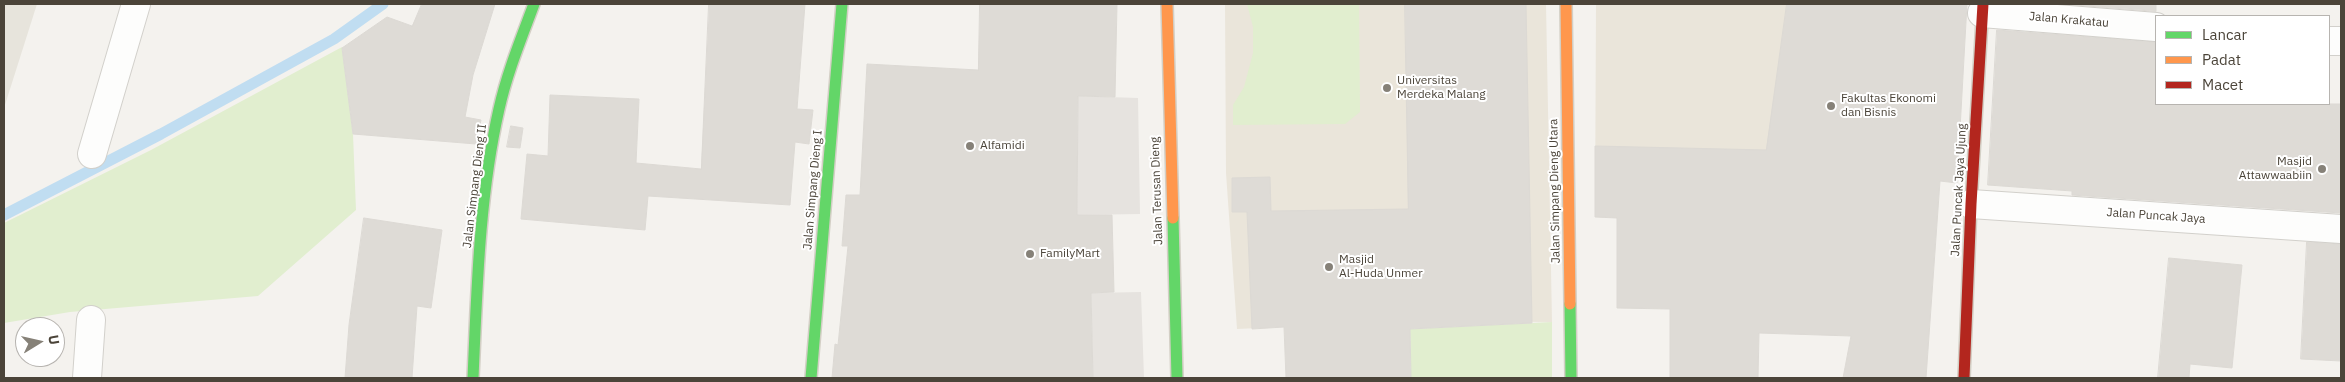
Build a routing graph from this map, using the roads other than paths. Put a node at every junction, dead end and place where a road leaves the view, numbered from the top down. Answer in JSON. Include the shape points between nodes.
{"nodes":[{"id":1,"x":136,"y":4,"type":"edge"},
{"id":2,"x":534,"y":4,"type":"edge"},
{"id":3,"x":842,"y":4,"type":"edge"},
{"id":4,"x":1167,"y":4,"type":"edge"},
{"id":5,"x":1566,"y":4,"type":"edge"},
{"id":6,"x":1983,"y":8,"type":"edge"},
{"id":7,"x":2155,"y":27,"type":"edge"},
{"id":8,"x":92,"y":154,"type":"dead end"},
{"id":9,"x":1971,"y":204,"type":"junction"},
{"id":10,"x":2341,"y":229,"type":"edge"},
{"id":11,"x":91,"y":320,"type":"dead end"},
{"id":12,"x":87,"y":378,"type":"edge"},
{"id":13,"x":473,"y":378,"type":"edge"},
{"id":14,"x":811,"y":378,"type":"edge"},
{"id":15,"x":1177,"y":378,"type":"edge"},
{"id":16,"x":1571,"y":378,"type":"edge"},
{"id":17,"x":1964,"y":378,"type":"edge"}],
"edges":[{"from":1,"to":8,"type":"street"},
{"from":2,"to":13,"type":"street","name":"Jalan Simpang Dieng II","via":[[499,108],[487,180]]},
{"from":3,"to":14,"type":"street","name":"Jalan Simpang Dieng I"},
{"from":4,"to":15,"type":"street","name":"Jalan Terusan Dieng"},
{"from":5,"to":16,"type":"street","name":"Jalan Simpang Dieng Utara"},
{"from":6,"to":7,"type":"street","name":"Jalan Krakatau"},
{"from":6,"to":9,"type":"street","name":"Jalan Puncak Jaya Ujung"},
{"from":9,"to":10,"type":"street","name":"Jalan Puncak Jaya"},
{"from":9,"to":17,"type":"street","name":"Jalan Puncak Jaya Ujung"},
{"from":11,"to":12,"type":"street"}]}
